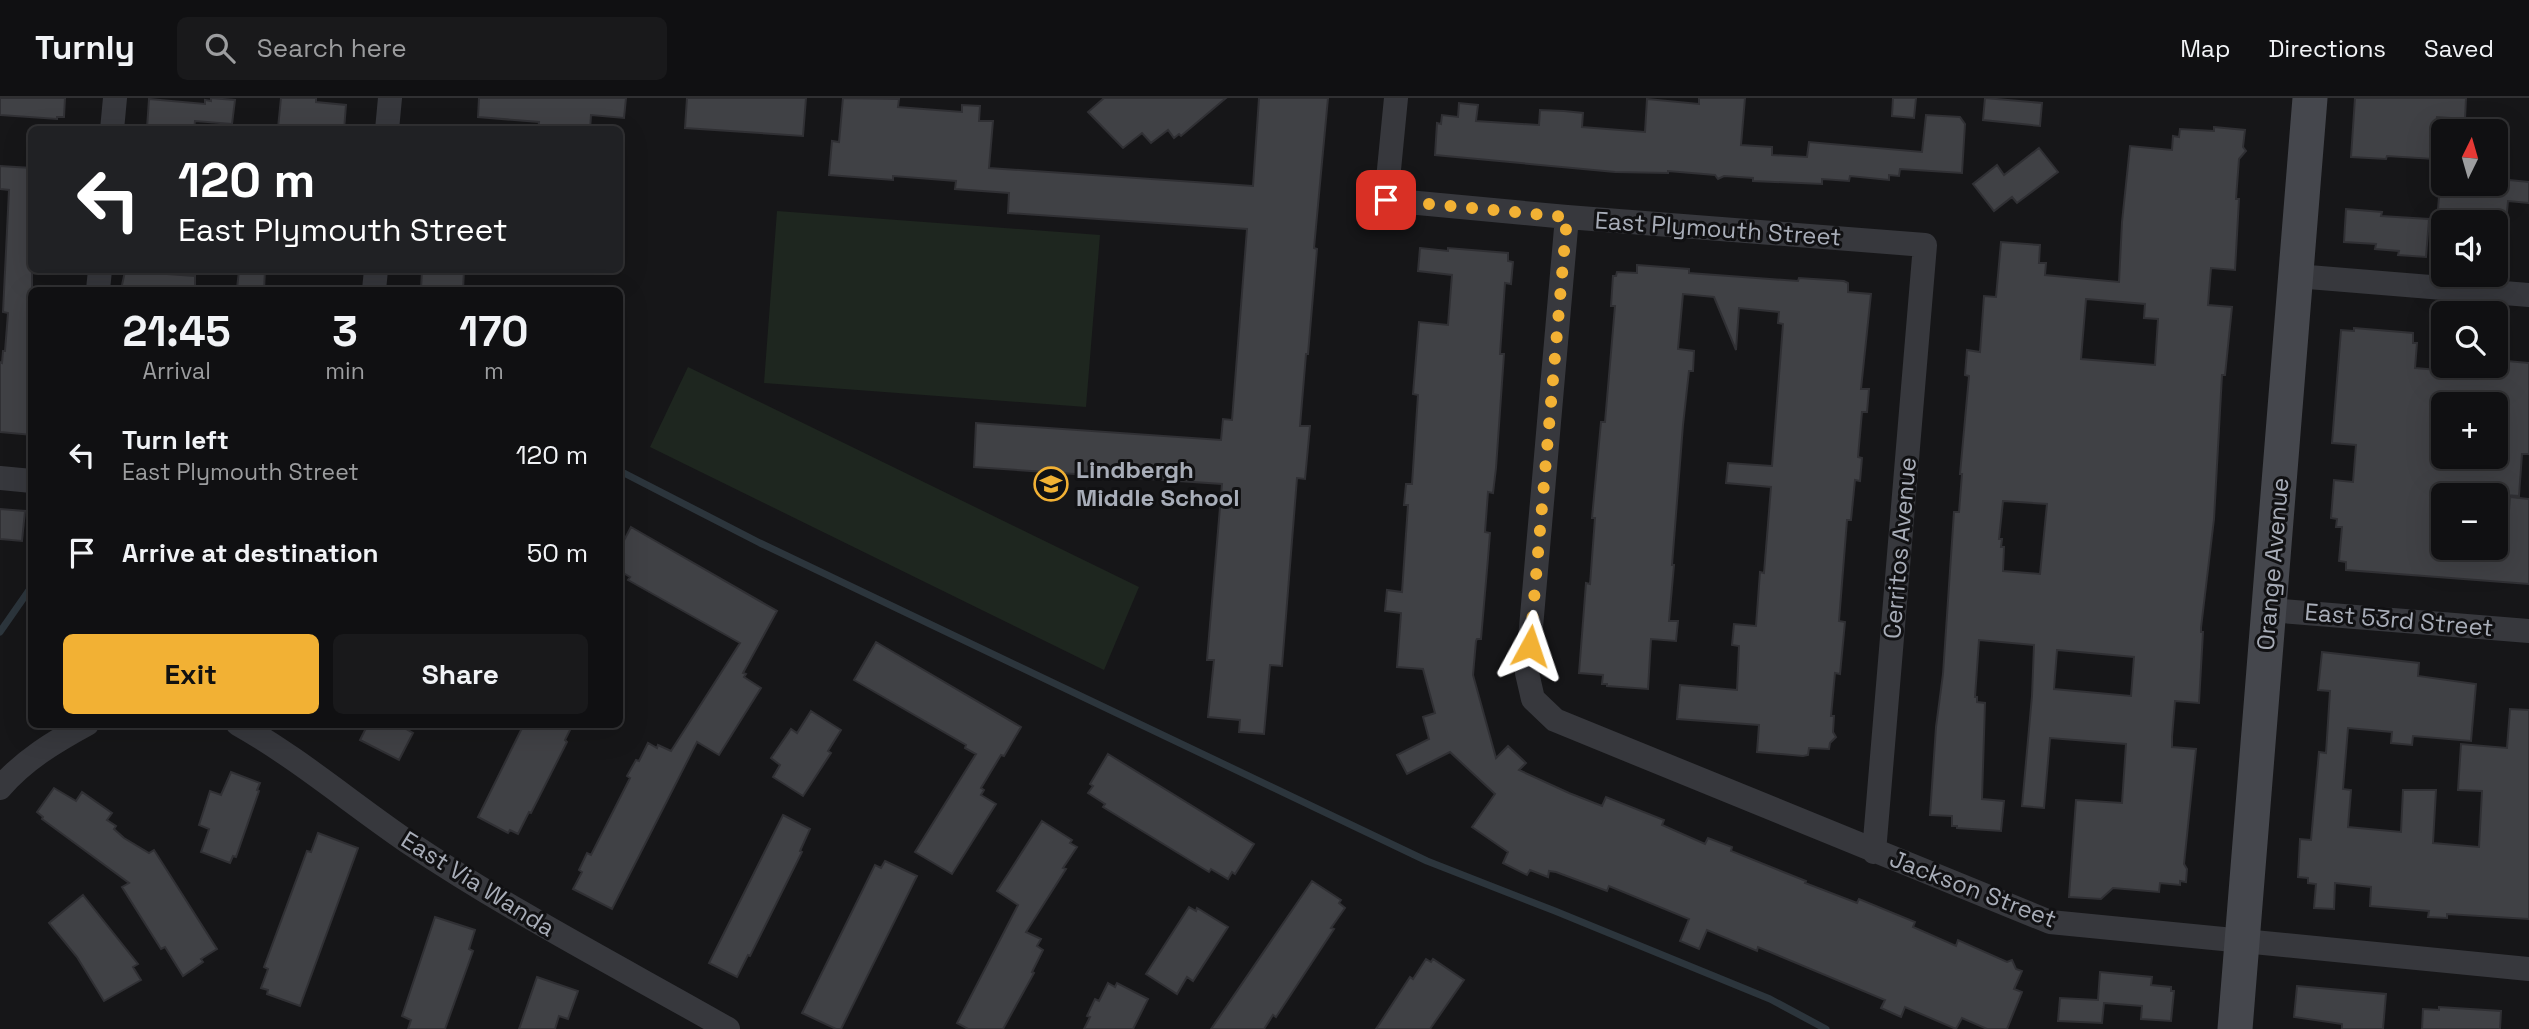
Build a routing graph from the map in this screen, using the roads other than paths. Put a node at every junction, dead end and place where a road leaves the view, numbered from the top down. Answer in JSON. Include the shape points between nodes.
{"nodes":[{"id":1,"x":115,"y":98,"type":"edge"},
{"id":2,"x":390,"y":98,"type":"edge"},
{"id":3,"x":1396,"y":98,"type":"edge"},
{"id":4,"x":2310,"y":98,"type":"edge"},
{"id":5,"x":112,"y":126,"type":"edge"},
{"id":6,"x":387,"y":126,"type":"edge"},
{"id":7,"x":1567,"y":217,"type":"junction"},
{"id":8,"x":1925,"y":245,"type":"joint"},
{"id":9,"x":2296,"y":276,"type":"junction"},
{"id":10,"x":2529,"y":295,"type":"edge"},
{"id":11,"x":0,"y":478,"type":"edge"},
{"id":12,"x":28,"y":481,"type":"edge"},
{"id":13,"x":2269,"y":610,"type":"junction"},
{"id":14,"x":2529,"y":631,"type":"edge"},
{"id":15,"x":79,"y":728,"type":"edge"},
{"id":16,"x":245,"y":728,"type":"edge"},
{"id":17,"x":0,"y":788,"type":"edge"},
{"id":18,"x":1874,"y":852,"type":"junction"},
{"id":19,"x":2242,"y":943,"type":"junction"},
{"id":20,"x":2529,"y":969,"type":"edge"},
{"id":21,"x":728,"y":1029,"type":"edge"},
{"id":22,"x":2235,"y":1029,"type":"edge"}],
"edges":[{"from":1,"to":5,"type":"street"},
{"from":2,"to":6,"type":"street"},
{"from":3,"to":7,"type":"street","name":"East Plymouth Street","via":[[1386,200]]},
{"from":4,"to":9,"type":"street","name":"Orange Avenue"},
{"from":7,"to":8,"type":"street","name":"East Plymouth Street"},
{"from":7,"to":18,"type":"street","name":"Jackson Street","via":[[1527,673],[1533,699],[1555,720]]},
{"from":8,"to":18,"type":"street","name":"Cerritos Avenue"},
{"from":9,"to":10,"type":"street"},
{"from":9,"to":13,"type":"street","name":"Orange Avenue"},
{"from":11,"to":12,"type":"street"},
{"from":13,"to":14,"type":"street","name":"East 53rd Street"},
{"from":13,"to":19,"type":"street","name":"Orange Avenue"},
{"from":15,"to":17,"type":"street","via":[[15,770]]},
{"from":16,"to":21,"type":"street","name":"East Via Wanda","via":[[408,842],[525,915]]},
{"from":18,"to":19,"type":"street","name":"Jackson Street","via":[[2050,922]]},
{"from":19,"to":20,"type":"street","name":"Jackson Street"},
{"from":19,"to":22,"type":"street","name":"Orange Avenue"}]}
